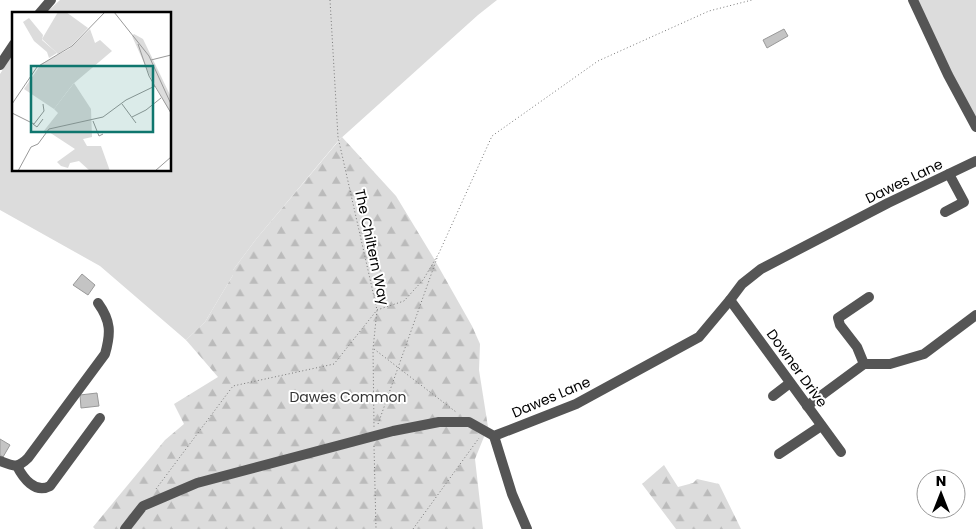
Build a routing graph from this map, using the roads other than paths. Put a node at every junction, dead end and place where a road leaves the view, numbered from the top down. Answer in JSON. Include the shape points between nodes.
{"nodes":[{"id":1,"x":51,"y":0,"type":"edge"},
{"id":2,"x":914,"y":0,"type":"edge"},
{"id":3,"x":41,"y":12,"type":"edge"},
{"id":4,"x":12,"y":47,"type":"edge"},
{"id":5,"x":0,"y":65,"type":"edge"},
{"id":6,"x":976,"y":127,"type":"edge"},
{"id":7,"x":976,"y":161,"type":"edge"},
{"id":8,"x":949,"y":174,"type":"junction"},
{"id":9,"x":945,"y":212,"type":"dead end"},
{"id":10,"x":869,"y":297,"type":"dead end"},
{"id":11,"x":730,"y":300,"type":"junction"},
{"id":12,"x":98,"y":303,"type":"dead end"},
{"id":13,"x":976,"y":316,"type":"edge"},
{"id":14,"x":864,"y":364,"type":"junction"},
{"id":15,"x":790,"y":383,"type":"junction"},
{"id":16,"x":772,"y":396,"type":"dead end"},
{"id":17,"x":807,"y":406,"type":"junction"},
{"id":18,"x":100,"y":418,"type":"dead end"},
{"id":19,"x":821,"y":426,"type":"junction"},
{"id":20,"x":494,"y":436,"type":"junction"},
{"id":21,"x":841,"y":452,"type":"dead end"},
{"id":22,"x":779,"y":454,"type":"dead end"},
{"id":23,"x":0,"y":461,"type":"edge"},
{"id":24,"x":17,"y":466,"type":"junction"},
{"id":25,"x":125,"y":529,"type":"edge"},
{"id":26,"x":527,"y":529,"type":"edge"}],
"edges":[{"from":1,"to":3,"type":"street"},
{"from":2,"to":6,"type":"street"},
{"from":4,"to":5,"type":"street"},
{"from":7,"to":8,"type":"street","name":"Dawes Lane"},
{"from":8,"to":9,"type":"street","via":[[964,202]]},
{"from":8,"to":11,"type":"street","name":"Dawes Lane","via":[[761,269],[742,284]]},
{"from":10,"to":14,"type":"street","via":[[838,318]]},
{"from":11,"to":15,"type":"street","name":"Downer Drive"},
{"from":11,"to":20,"type":"street","name":"Dawes Lane","via":[[699,337],[576,404]]},
{"from":12,"to":24,"type":"street","via":[[109,328],[105,354],[28,458]]},
{"from":13,"to":14,"type":"street","via":[[924,354],[890,364]]},
{"from":14,"to":17,"type":"street"},
{"from":15,"to":16,"type":"street"},
{"from":15,"to":17,"type":"street","name":"Downer Drive"},
{"from":17,"to":19,"type":"street","name":"Downer Drive"},
{"from":18,"to":24,"type":"street","via":[[45,489],[34,486]]},
{"from":19,"to":21,"type":"street","name":"Downer Drive"},
{"from":19,"to":22,"type":"street"},
{"from":20,"to":25,"type":"street","via":[[469,422],[439,422],[374,436],[197,483],[143,506]]},
{"from":20,"to":26,"type":"street"},
{"from":23,"to":24,"type":"street"}]}
